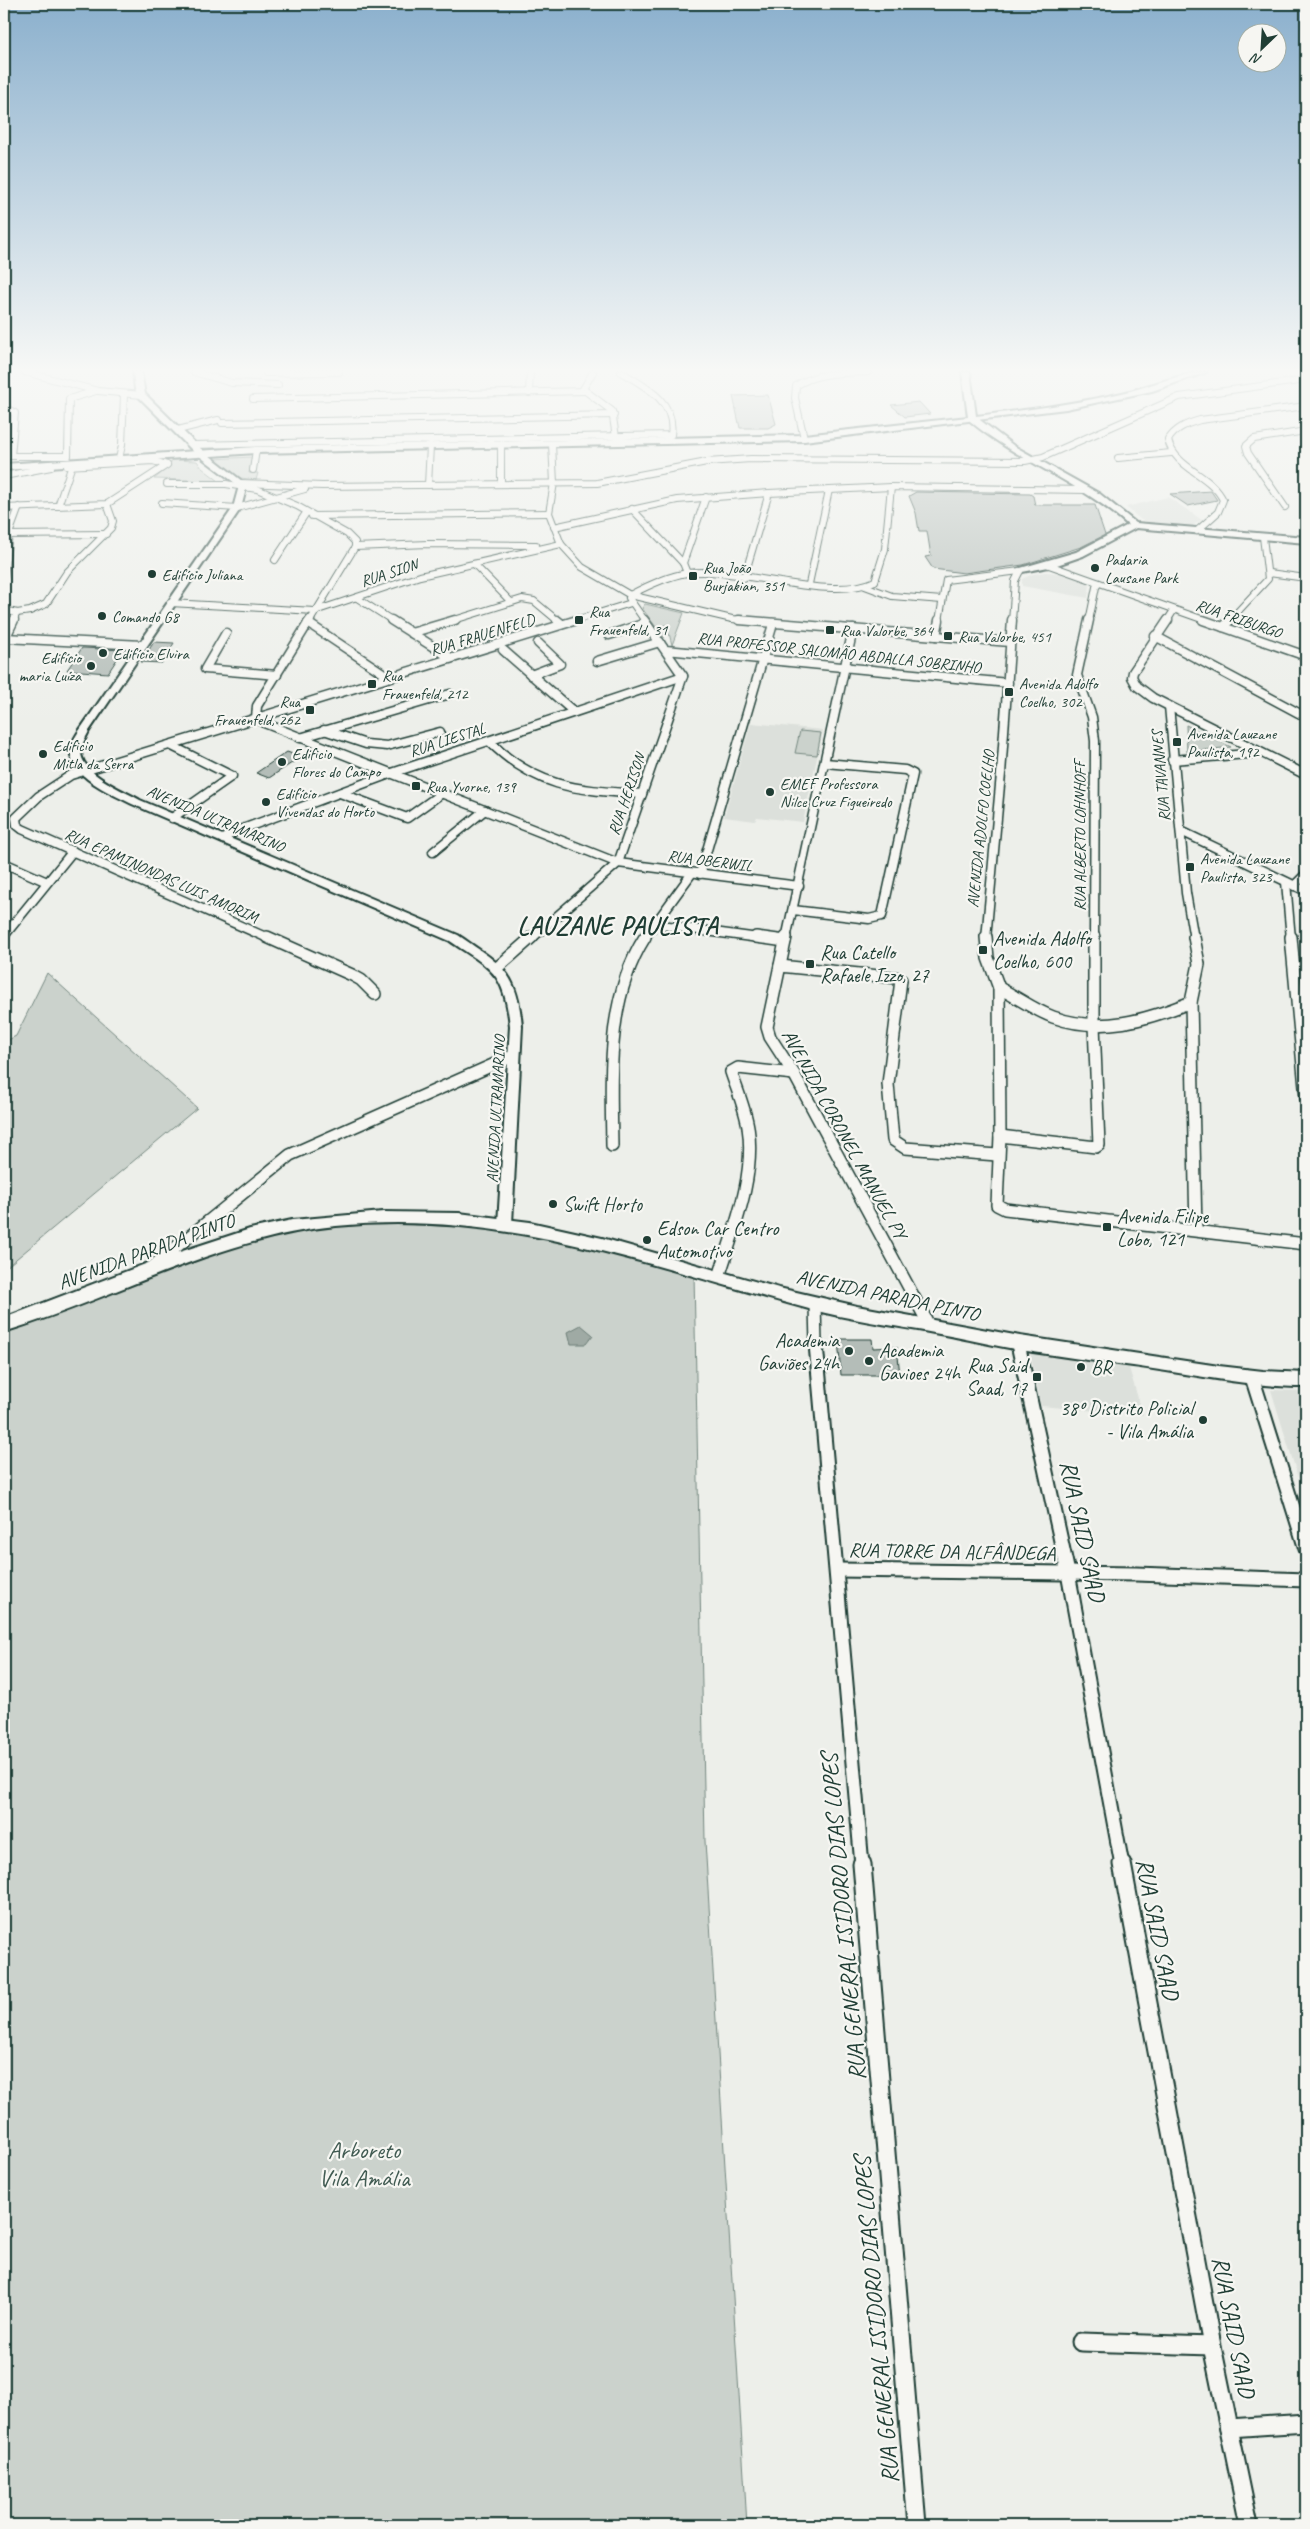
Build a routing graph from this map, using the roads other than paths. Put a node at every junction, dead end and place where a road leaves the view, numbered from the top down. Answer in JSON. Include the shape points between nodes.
{"nodes":[{"id":1,"x":63,"y":490,"type":"edge"},
{"id":2,"x":131,"y":490,"type":"edge"},
{"id":3,"x":241,"y":490,"type":"edge"},
{"id":4,"x":258,"y":490,"type":"edge"},
{"id":5,"x":305,"y":490,"type":"edge"},
{"id":6,"x":553,"y":490,"type":"edge"},
{"id":7,"x":830,"y":490,"type":"joint"},
{"id":8,"x":891,"y":490,"type":"edge"},
{"id":9,"x":1085,"y":490,"type":"edge"},
{"id":10,"x":1215,"y":490,"type":"edge"},
{"id":11,"x":1274,"y":490,"type":"edge"},
{"id":12,"x":769,"y":493,"type":"junction"},
{"id":13,"x":167,"y":496,"type":"dead end"},
{"id":14,"x":276,"y":497,"type":"junction"},
{"id":15,"x":706,"y":497,"type":"junction"},
{"id":16,"x":108,"y":504,"type":"junction"},
{"id":17,"x":58,"y":506,"type":"junction"},
{"id":18,"x":19,"y":507,"type":"junction"},
{"id":19,"x":1285,"y":507,"type":"dead end"},
{"id":20,"x":4,"y":508,"type":"edge"},
{"id":21,"x":237,"y":508,"type":"junction"},
{"id":22,"x":632,"y":510,"type":"junction"},
{"id":23,"x":549,"y":513,"type":"junction"},
{"id":24,"x":309,"y":514,"type":"junction"},
{"id":25,"x":1134,"y":525,"type":"junction"},
{"id":26,"x":554,"y":527,"type":"junction"},
{"id":27,"x":1197,"y":531,"type":"junction"},
{"id":28,"x":106,"y":534,"type":"junction"},
{"id":29,"x":8,"y":535,"type":"junction"},
{"id":30,"x":1263,"y":537,"type":"junction"},
{"id":31,"x":1306,"y":540,"type":"edge"},
{"id":32,"x":562,"y":544,"type":"junction"},
{"id":33,"x":548,"y":546,"type":"junction"},
{"id":34,"x":355,"y":547,"type":"junction"},
{"id":35,"x":275,"y":560,"type":"dead end"},
{"id":36,"x":683,"y":563,"type":"junction"},
{"id":37,"x":474,"y":564,"type":"junction"},
{"id":38,"x":1049,"y":565,"type":"junction"},
{"id":39,"x":687,"y":572,"type":"junction"},
{"id":40,"x":1268,"y":573,"type":"junction"},
{"id":41,"x":1018,"y":574,"type":"junction"},
{"id":42,"x":4,"y":575,"type":"edge"},
{"id":43,"x":744,"y":578,"type":"junction"},
{"id":44,"x":1306,"y":578,"type":"edge"},
{"id":45,"x":1099,"y":583,"type":"junction"},
{"id":46,"x":809,"y":584,"type":"junction"},
{"id":47,"x":865,"y":586,"type":"junction"},
{"id":48,"x":357,"y":598,"type":"junction"},
{"id":49,"x":631,"y":599,"type":"junction"},
{"id":50,"x":942,"y":600,"type":"junction"},
{"id":51,"x":512,"y":602,"type":"junction"},
{"id":52,"x":170,"y":603,"type":"junction"},
{"id":53,"x":4,"y":610,"type":"edge"},
{"id":54,"x":1174,"y":610,"type":"junction"},
{"id":55,"x":315,"y":611,"type":"junction"},
{"id":56,"x":17,"y":613,"type":"junction"},
{"id":57,"x":308,"y":623,"type":"junction"},
{"id":58,"x":646,"y":623,"type":"junction"},
{"id":59,"x":562,"y":624,"type":"junction"},
{"id":60,"x":773,"y":624,"type":"junction"},
{"id":61,"x":1223,"y":627,"type":"junction"},
{"id":62,"x":601,"y":628,"type":"dead end"},
{"id":63,"x":6,"y":629,"type":"edge"},
{"id":64,"x":853,"y":629,"type":"junction"},
{"id":65,"x":226,"y":633,"type":"dead end"},
{"id":66,"x":411,"y":633,"type":"junction"},
{"id":67,"x":936,"y":636,"type":"junction"},
{"id":68,"x":1155,"y":636,"type":"junction"},
{"id":69,"x":4,"y":639,"type":"edge"},
{"id":70,"x":660,"y":642,"type":"junction"},
{"id":71,"x":1010,"y":642,"type":"junction"},
{"id":72,"x":538,"y":644,"type":"dead end"},
{"id":73,"x":142,"y":645,"type":"junction"},
{"id":74,"x":503,"y":650,"type":"dead end"},
{"id":75,"x":666,"y":650,"type":"junction"},
{"id":76,"x":1306,"y":656,"type":"edge"},
{"id":77,"x":451,"y":658,"type":"junction"},
{"id":78,"x":763,"y":658,"type":"junction"},
{"id":79,"x":597,"y":661,"type":"dead end"},
{"id":80,"x":846,"y":667,"type":"junction"},
{"id":81,"x":277,"y":675,"type":"junction"},
{"id":82,"x":532,"y":675,"type":"junction"},
{"id":83,"x":683,"y":676,"type":"junction"},
{"id":84,"x":389,"y":677,"type":"junction"},
{"id":85,"x":1008,"y":683,"type":"junction"},
{"id":86,"x":450,"y":694,"type":"dead end"},
{"id":87,"x":1169,"y":706,"type":"junction"},
{"id":88,"x":574,"y":712,"type":"junction"},
{"id":89,"x":1306,"y":716,"type":"edge"},
{"id":90,"x":256,"y":718,"type":"junction"},
{"id":91,"x":324,"y":730,"type":"junction"},
{"id":92,"x":440,"y":732,"type":"dead end"},
{"id":93,"x":313,"y":734,"type":"junction"},
{"id":94,"x":300,"y":738,"type":"junction"},
{"id":95,"x":489,"y":741,"type":"junction"},
{"id":96,"x":170,"y":745,"type":"junction"},
{"id":97,"x":1262,"y":752,"type":"junction"},
{"id":98,"x":1172,"y":760,"type":"junction"},
{"id":99,"x":363,"y":761,"type":"junction"},
{"id":100,"x":825,"y":763,"type":"junction"},
{"id":101,"x":83,"y":771,"type":"junction"},
{"id":102,"x":392,"y":773,"type":"junction"},
{"id":103,"x":1306,"y":775,"type":"edge"},
{"id":104,"x":340,"y":793,"type":"junction"},
{"id":105,"x":442,"y":793,"type":"junction"},
{"id":106,"x":642,"y":794,"type":"junction"},
{"id":107,"x":485,"y":810,"type":"junction"},
{"id":108,"x":172,"y":818,"type":"junction"},
{"id":109,"x":1180,"y":831,"type":"junction"},
{"id":110,"x":223,"y":839,"type":"junction"},
{"id":111,"x":73,"y":851,"type":"junction"},
{"id":112,"x":433,"y":852,"type":"dead end"},
{"id":113,"x":4,"y":863,"type":"edge"},
{"id":114,"x":618,"y":863,"type":"junction"},
{"id":115,"x":696,"y":874,"type":"junction"},
{"id":116,"x":1306,"y":874,"type":"edge"},
{"id":117,"x":47,"y":882,"type":"junction"},
{"id":118,"x":1290,"y":884,"type":"junction"},
{"id":119,"x":799,"y":886,"type":"junction"},
{"id":120,"x":1306,"y":891,"type":"edge"},
{"id":121,"x":793,"y":910,"type":"junction"},
{"id":122,"x":654,"y":924,"type":"junction"},
{"id":123,"x":4,"y":936,"type":"edge"},
{"id":124,"x":785,"y":941,"type":"junction"},
{"id":125,"x":780,"y":966,"type":"junction"},
{"id":126,"x":497,"y":968,"type":"junction"},
{"id":127,"x":999,"y":988,"type":"junction"},
{"id":128,"x":375,"y":994,"type":"dead end"},
{"id":129,"x":1191,"y":1002,"type":"junction"},
{"id":130,"x":1094,"y":1025,"type":"junction"},
{"id":131,"x":514,"y":1056,"type":"junction"},
{"id":132,"x":794,"y":1074,"type":"junction"},
{"id":133,"x":1306,"y":1098,"type":"edge"},
{"id":134,"x":1000,"y":1136,"type":"junction"},
{"id":135,"x":612,"y":1146,"type":"dead end"},
{"id":136,"x":997,"y":1155,"type":"junction"},
{"id":137,"x":506,"y":1224,"type":"junction"},
{"id":138,"x":1196,"y":1230,"type":"junction"},
{"id":139,"x":1306,"y":1244,"type":"edge"},
{"id":140,"x":153,"y":1267,"type":"junction"},
{"id":141,"x":720,"y":1277,"type":"junction"},
{"id":142,"x":815,"y":1304,"type":"junction"},
{"id":143,"x":4,"y":1325,"type":"edge"},
{"id":144,"x":929,"y":1325,"type":"junction"},
{"id":145,"x":1018,"y":1343,"type":"junction"},
{"id":146,"x":1252,"y":1377,"type":"junction"},
{"id":147,"x":1306,"y":1380,"type":"edge"},
{"id":148,"x":1306,"y":1549,"type":"edge"},
{"id":149,"x":838,"y":1570,"type":"junction"},
{"id":150,"x":1068,"y":1573,"type":"junction"},
{"id":151,"x":1306,"y":1580,"type":"edge"},
{"id":152,"x":1081,"y":2342,"type":"dead end"},
{"id":153,"x":1212,"y":2346,"type":"junction"},
{"id":154,"x":1306,"y":2423,"type":"edge"},
{"id":155,"x":1229,"y":2428,"type":"junction"},
{"id":156,"x":918,"y":2525,"type":"edge"},
{"id":157,"x":1249,"y":2525,"type":"edge"}],
"edges":[{"from":1,"to":17,"type":"street"},
{"from":2,"to":16,"type":"street"},
{"from":3,"to":21,"type":"street"},
{"from":4,"to":14,"type":"street"},
{"from":5,"to":14,"type":"street"},
{"from":6,"to":23,"type":"street"},
{"from":7,"to":12,"type":"street"},
{"from":7,"to":46,"type":"street"},
{"from":8,"to":47,"type":"street","via":[[883,560],[875,580]]},
{"from":9,"to":25,"type":"street","via":[[1117,509]]},
{"from":10,"to":27,"type":"street","via":[[1222,496],[1222,508]]},
{"from":11,"to":19,"type":"street"},
{"from":12,"to":15,"type":"street"},
{"from":12,"to":43,"type":"street"},
{"from":13,"to":21,"type":"street","via":[[160,506]]},
{"from":14,"to":21,"type":"street"},
{"from":14,"to":24,"type":"street"},
{"from":15,"to":22,"type":"street"},
{"from":15,"to":36,"type":"street"},
{"from":16,"to":17,"type":"street"},
{"from":16,"to":28,"type":"street","via":[[113,525]]},
{"from":17,"to":18,"type":"street"},
{"from":18,"to":20,"type":"street"},
{"from":18,"to":29,"type":"street"},
{"from":21,"to":52,"type":"street"},
{"from":22,"to":26,"type":"street"},
{"from":22,"to":36,"type":"street"},
{"from":23,"to":24,"type":"street"},
{"from":23,"to":26,"type":"street"},
{"from":24,"to":34,"type":"street","via":[[347,534],[355,542]]},
{"from":24,"to":35,"type":"street"},
{"from":25,"to":27,"type":"street"},
{"from":25,"to":38,"type":"street","via":[[1094,548]]},
{"from":26,"to":32,"type":"street"},
{"from":27,"to":30,"type":"street"},
{"from":28,"to":29,"type":"street"},
{"from":28,"to":56,"type":"street","via":[[67,572],[46,604]]},
{"from":29,"to":42,"type":"street"},
{"from":30,"to":31,"type":"street"},
{"from":30,"to":40,"type":"street"},
{"from":32,"to":33,"type":"street","name":"RUA SION"},
{"from":32,"to":49,"type":"street","via":[[582,567]]},
{"from":33,"to":34,"type":"street","via":[[428,544]]},
{"from":33,"to":37,"type":"street","name":"RUA SION"},
{"from":34,"to":55,"type":"street"},
{"from":36,"to":39,"type":"street"},
{"from":37,"to":48,"type":"street","name":"RUA SION","via":[[420,576]]},
{"from":37,"to":51,"type":"street"},
{"from":38,"to":41,"type":"street"},
{"from":38,"to":45,"type":"street","name":"RUA FRIBURGO"},
{"from":39,"to":43,"type":"street"},
{"from":39,"to":49,"type":"street","name":"RUA FRAUENFELD"},
{"from":40,"to":44,"type":"street"},
{"from":40,"to":61,"type":"street","via":[[1262,589]]},
{"from":41,"to":50,"type":"street","via":[[1007,572],[946,580]]},
{"from":41,"to":71,"type":"street","name":"AVENIDA ADOLFO COELHO"},
{"from":43,"to":46,"type":"street"},
{"from":45,"to":54,"type":"street","name":"RUA FRIBURGO"},
{"from":45,"to":130,"type":"street","name":"RUA ALBERTO LOHNHOFF","via":[[1077,675],[1092,717],[1095,741]]},
{"from":46,"to":47,"type":"street"},
{"from":47,"to":50,"type":"street","via":[[888,596]]},
{"from":48,"to":55,"type":"street","name":"RUA SION"},
{"from":48,"to":66,"type":"street"},
{"from":49,"to":58,"type":"street"},
{"from":49,"to":59,"type":"street","name":"RUA FRAUENFELD"},
{"from":49,"to":60,"type":"street","via":[[710,616]]},
{"from":50,"to":67,"type":"street"},
{"from":51,"to":59,"type":"street","via":[[522,599],[534,601]]},
{"from":51,"to":66,"type":"street"},
{"from":52,"to":55,"type":"street"},
{"from":52,"to":73,"type":"street"},
{"from":53,"to":56,"type":"street"},
{"from":54,"to":61,"type":"street","name":"RUA FRIBURGO"},
{"from":54,"to":68,"type":"street","name":"RUA TAVANNES"},
{"from":55,"to":57,"type":"street"},
{"from":56,"to":63,"type":"street"},
{"from":57,"to":81,"type":"street"},
{"from":57,"to":84,"type":"street"},
{"from":58,"to":62,"type":"street","via":[[611,636]]},
{"from":58,"to":70,"type":"street"},
{"from":59,"to":77,"type":"street","name":"RUA FRAUENFELD"},
{"from":60,"to":64,"type":"street"},
{"from":60,"to":78,"type":"street"},
{"from":61,"to":76,"type":"street","name":"RUA FRIBURGO"},
{"from":63,"to":69,"type":"street"},
{"from":64,"to":67,"type":"street"},
{"from":64,"to":80,"type":"street","name":"AVENIDA CORONEL MANUEL PY"},
{"from":65,"to":81,"type":"street","via":[[205,669]]},
{"from":66,"to":77,"type":"street"},
{"from":67,"to":71,"type":"street"},
{"from":68,"to":87,"type":"street","name":"RUA TAVANNES","via":[[1132,677],[1142,690]]},
{"from":68,"to":89,"type":"street"},
{"from":69,"to":73,"type":"street"},
{"from":70,"to":75,"type":"street"},
{"from":70,"to":79,"type":"street"},
{"from":71,"to":85,"type":"street","name":"AVENIDA ADOLFO COELHO"},
{"from":72,"to":82,"type":"street","via":[[560,664]]},
{"from":73,"to":101,"type":"street","via":[[96,712],[76,749],[78,764]]},
{"from":74,"to":82,"type":"street"},
{"from":75,"to":78,"type":"street","name":"RUA PROFESSOR SALOMÃO ABDALLA SOBRINHO"},
{"from":75,"to":83,"type":"street"},
{"from":77,"to":84,"type":"street","name":"RUA FRAUENFELD"},
{"from":78,"to":80,"type":"street","name":"RUA PROFESSOR SALOMÃO ABDALLA SOBRINHO"},
{"from":78,"to":115,"type":"street"},
{"from":80,"to":85,"type":"street","name":"RUA PROFESSOR SALOMÃO ABDALLA SOBRINHO"},
{"from":80,"to":100,"type":"street","name":"AVENIDA CORONEL MANUEL PY"},
{"from":81,"to":90,"type":"street","via":[[257,706]]},
{"from":82,"to":88,"type":"street"},
{"from":83,"to":88,"type":"street","name":"RUA LIESTAL"},
{"from":83,"to":106,"type":"street","name":"RUA HERISON"},
{"from":84,"to":90,"type":"street","name":"RUA FRAUENFELD"},
{"from":85,"to":127,"type":"street","name":"AVENIDA ADOLFO COELHO","via":[[986,935],[988,958]]},
{"from":86,"to":91,"type":"street"},
{"from":87,"to":97,"type":"street"},
{"from":87,"to":98,"type":"street","name":"RUA TAVANNES"},
{"from":88,"to":95,"type":"street","name":"RUA LIESTAL"},
{"from":90,"to":94,"type":"street","name":"RUA OBERWIL"},
{"from":90,"to":96,"type":"street","name":"RUA FRAUENFELD"},
{"from":91,"to":92,"type":"street","via":[[366,744],[387,746]]},
{"from":91,"to":93,"type":"street"},
{"from":93,"to":94,"type":"street"},
{"from":93,"to":99,"type":"street","via":[[359,752],[364,756]]},
{"from":94,"to":99,"type":"street","name":"RUA OBERWIL"},
{"from":95,"to":102,"type":"street","name":"RUA LIESTAL"},
{"from":95,"to":106,"type":"street","via":[[522,770],[555,783]]},
{"from":96,"to":101,"type":"street","name":"RUA FRAUENFELD"},
{"from":96,"to":108,"type":"street","via":[[231,775],[230,779]]},
{"from":97,"to":98,"type":"street"},
{"from":97,"to":103,"type":"street"},
{"from":98,"to":109,"type":"street","name":"RUA TAVANNES"},
{"from":99,"to":102,"type":"street","name":"RUA OBERWIL"},
{"from":100,"to":119,"type":"street","name":"AVENIDA CORONEL MANUEL PY"},
{"from":100,"to":121,"type":"street","via":[[905,770],[913,774],[882,916],[869,919]]},
{"from":101,"to":108,"type":"street","name":"AVENIDA ULTRAMARINO","via":[[118,793]]},
{"from":101,"to":111,"type":"street","name":"RUA EPAMINONDAS LUIS AMORIM","via":[[53,785],[19,813],[16,821],[22,829]]},
{"from":102,"to":104,"type":"street","name":"RUA LIESTAL"},
{"from":102,"to":105,"type":"street","name":"RUA OBERWIL"},
{"from":104,"to":105,"type":"street","via":[[407,818]]},
{"from":104,"to":110,"type":"street","name":"RUA LIESTAL"},
{"from":105,"to":107,"type":"street","name":"RUA OBERWIL"},
{"from":106,"to":114,"type":"street","name":"RUA HERISON"},
{"from":107,"to":112,"type":"street"},
{"from":107,"to":114,"type":"street","name":"RUA OBERWIL"},
{"from":108,"to":110,"type":"street","name":"AVENIDA ULTRAMARINO"},
{"from":109,"to":118,"type":"street","name":"RUA TAVANNES"},
{"from":109,"to":129,"type":"street","via":[[1186,893],[1199,964]]},
{"from":110,"to":126,"type":"street","name":"AVENIDA ULTRAMARINO","via":[[447,934]]},
{"from":111,"to":117,"type":"street"},
{"from":111,"to":128,"type":"street","name":"RUA EPAMINONDAS LUIS AMORIM","via":[[352,975]]},
{"from":113,"to":117,"type":"street"},
{"from":114,"to":115,"type":"street","name":"RUA OBERWIL"},
{"from":114,"to":126,"type":"street","name":"RUA HERISON"},
{"from":115,"to":119,"type":"street","name":"RUA OBERWIL"},
{"from":115,"to":122,"type":"street"},
{"from":116,"to":118,"type":"street"},
{"from":117,"to":123,"type":"street"},
{"from":118,"to":120,"type":"street","name":"RUA TAVANNES"},
{"from":118,"to":133,"type":"street"},
{"from":119,"to":121,"type":"street","name":"AVENIDA CORONEL MANUEL PY"},
{"from":121,"to":124,"type":"street","name":"AVENIDA CORONEL MANUEL PY"},
{"from":122,"to":124,"type":"street"},
{"from":122,"to":135,"type":"street","via":[[626,977],[614,1030]]},
{"from":124,"to":125,"type":"street","name":"AVENIDA CORONEL MANUEL PY"},
{"from":125,"to":132,"type":"street","name":"AVENIDA CORONEL MANUEL PY","via":[[767,1027]]},
{"from":125,"to":136,"type":"street","via":[[899,978],[888,1084],[893,1140],[904,1148]]},
{"from":126,"to":131,"type":"street","name":"AVENIDA ULTRAMARINO","via":[[507,981],[514,1005]]},
{"from":127,"to":130,"type":"street","via":[[1053,1017]]},
{"from":127,"to":134,"type":"street","name":"AVENIDA ADOLFO COELHO"},
{"from":129,"to":130,"type":"street","via":[[1135,1022]]},
{"from":129,"to":138,"type":"street"},
{"from":130,"to":134,"type":"street","name":"RUA ALBERTO LOHNHOFF","via":[[1098,1146]]},
{"from":131,"to":137,"type":"street","name":"AVENIDA ULTRAMARINO"},
{"from":131,"to":140,"type":"street","via":[[290,1155]]},
{"from":132,"to":141,"type":"street","via":[[738,1068],[731,1072],[744,1112],[749,1145],[740,1206]]},
{"from":132,"to":144,"type":"street","name":"AVENIDA CORONEL MANUEL PY"},
{"from":134,"to":136,"type":"street","name":"AVENIDA ADOLFO COELHO"},
{"from":136,"to":138,"type":"street","name":"AVENIDA ADOLFO COELHO","via":[[996,1202],[999,1207]]},
{"from":137,"to":140,"type":"main road","name":"AVENIDA PARADA PINTO","via":[[374,1218],[313,1222],[219,1244]]},
{"from":137,"to":141,"type":"main road","name":"AVENIDA PARADA PINTO","via":[[559,1233]]},
{"from":138,"to":139,"type":"street"},
{"from":140,"to":143,"type":"main road","name":"AVENIDA PARADA PINTO"},
{"from":141,"to":142,"type":"main road","name":"AVENIDA PARADA PINTO"},
{"from":142,"to":144,"type":"main road","name":"AVENIDA PARADA PINTO","via":[[886,1320]]},
{"from":142,"to":149,"type":"street","name":"RUA GENERAL ISIDORO DIAS LOPES"},
{"from":144,"to":145,"type":"main road","name":"AVENIDA PARADA PINTO"},
{"from":145,"to":146,"type":"main road","name":"AVENIDA PARADA PINTO"},
{"from":145,"to":150,"type":"street","name":"RUA SAID SAAD"},
{"from":146,"to":147,"type":"main road","name":"AVENIDA PARADA PINTO"},
{"from":146,"to":148,"type":"street"},
{"from":149,"to":150,"type":"street","name":"RUA TORRE DA ALFÂNDEGA"},
{"from":149,"to":156,"type":"street","name":"RUA GENERAL ISIDORO DIAS LOPES"},
{"from":150,"to":151,"type":"street","name":"RUA TORRE DA ALFÂNDEGA"},
{"from":150,"to":153,"type":"street","name":"RUA SAID SAAD"},
{"from":152,"to":153,"type":"street"},
{"from":153,"to":155,"type":"street","name":"RUA SAID SAAD"},
{"from":154,"to":155,"type":"street"},
{"from":155,"to":157,"type":"street","name":"RUA SAID SAAD"}]}
